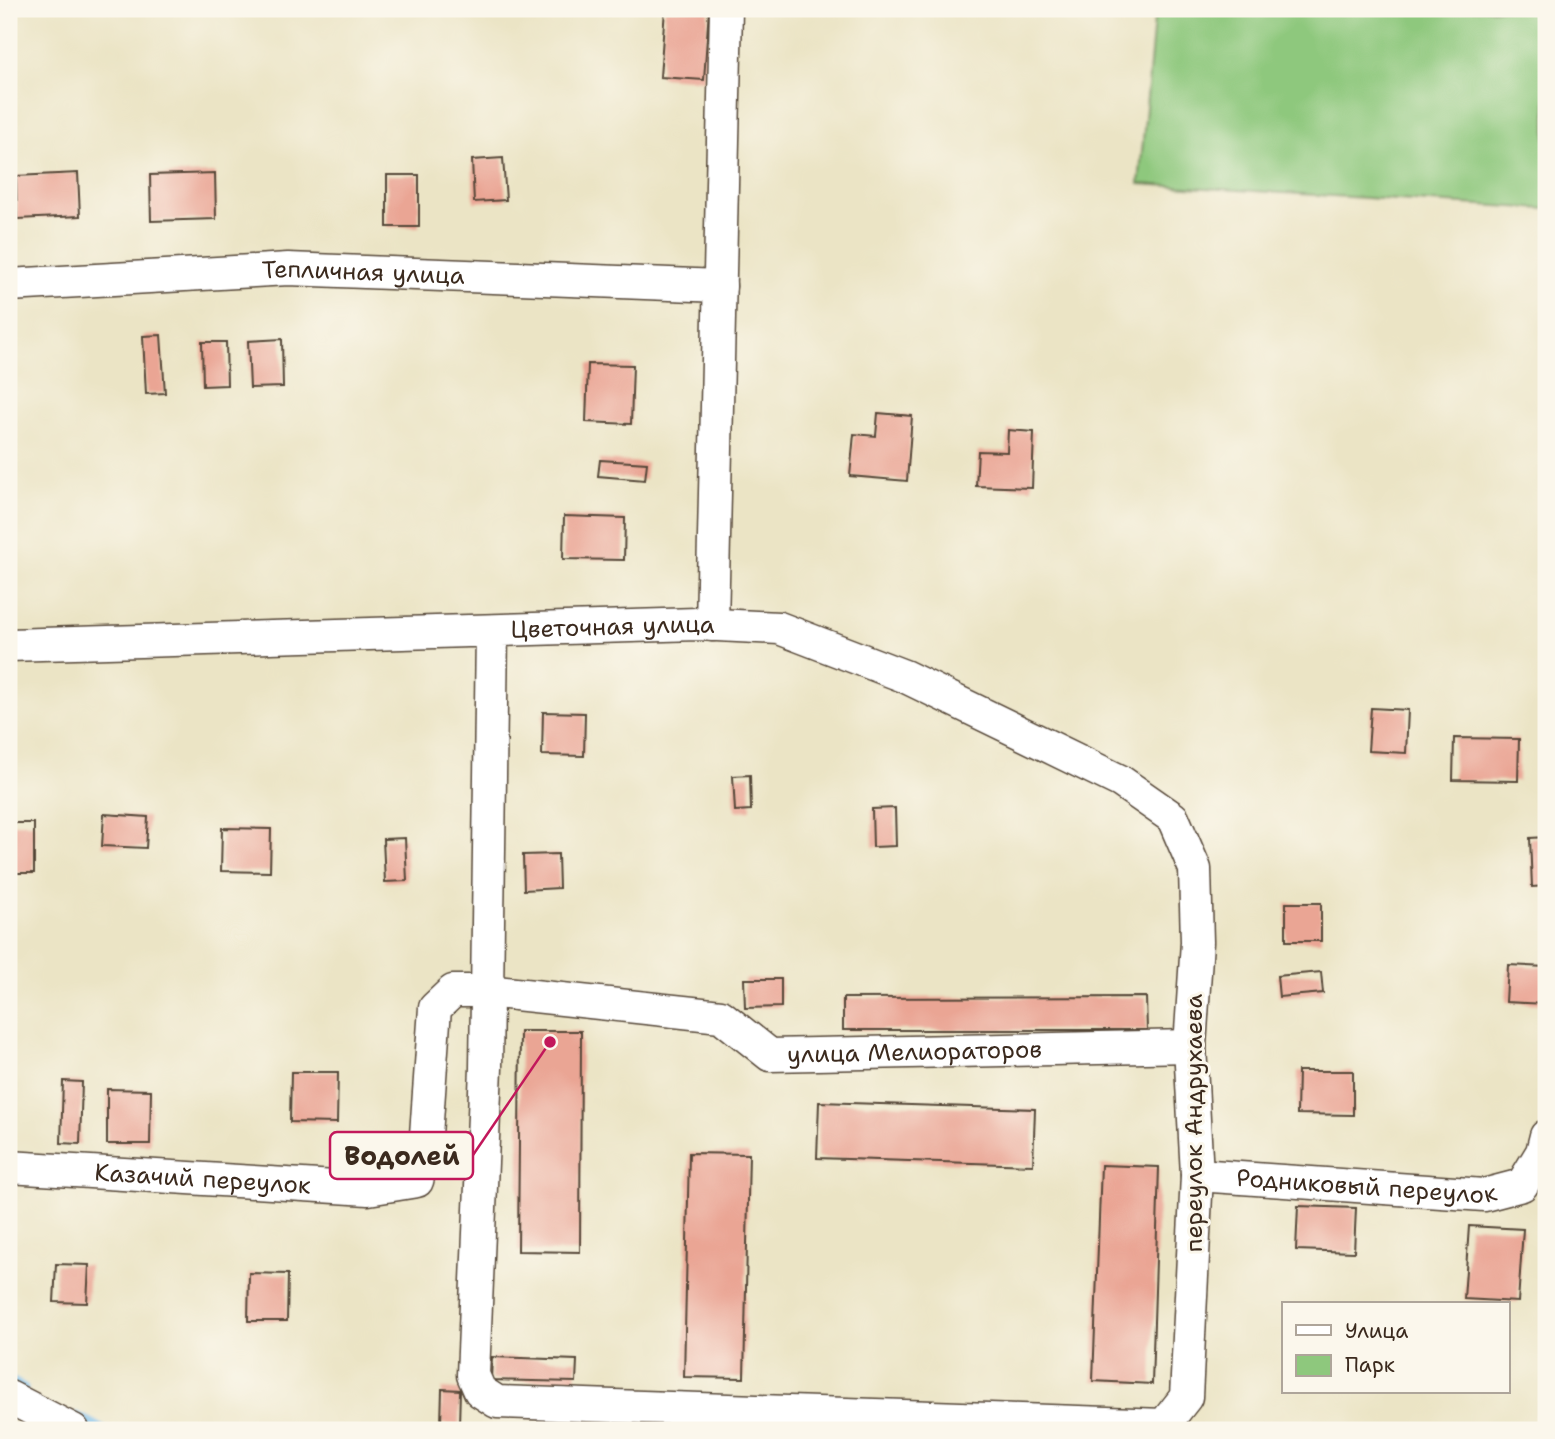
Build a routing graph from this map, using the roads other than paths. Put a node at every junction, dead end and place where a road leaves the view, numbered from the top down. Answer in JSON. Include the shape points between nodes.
{"nodes":[{"id":1,"x":726,"y":9,"type":"edge"},
{"id":2,"x":9,"y":285,"type":"edge"},
{"id":3,"x":720,"y":286,"type":"junction"},
{"id":4,"x":712,"y":625,"type":"junction"},
{"id":5,"x":492,"y":631,"type":"junction"},
{"id":6,"x":9,"y":645,"type":"edge"},
{"id":7,"x":1173,"y":818,"type":"joint"},
{"id":8,"x":487,"y":992,"type":"junction"},
{"id":9,"x":1190,"y":1046,"type":"junction"},
{"id":10,"x":1546,"y":1136,"type":"edge"},
{"id":11,"x":9,"y":1167,"type":"edge"},
{"id":12,"x":1197,"y":1175,"type":"junction"},
{"id":13,"x":9,"y":1397,"type":"edge"},
{"id":14,"x":73,"y":1430,"type":"edge"}],
"edges":[{"from":1,"to":3,"type":"street"},
{"from":2,"to":3,"type":"street","name":"Тепличная улица","via":[[288,269]]},
{"from":3,"to":4,"type":"street"},
{"from":4,"to":5,"type":"street","name":"Цветочная улица"},
{"from":4,"to":7,"type":"street","name":"Цветочная улица","via":[[779,628],[904,676],[1120,781]]},
{"from":5,"to":6,"type":"street","name":"Цветочная улица"},
{"from":5,"to":8,"type":"street"},
{"from":7,"to":9,"type":"street","name":"переулок Андрухаева","via":[[1195,869],[1197,942]]},
{"from":8,"to":9,"type":"street","name":"улица Мелиораторов","via":[[721,1016],[770,1055]]},
{"from":8,"to":11,"type":"street","name":"Казачий переулок","via":[[453,992],[435,1008],[425,1149],[416,1181],[369,1189]]},
{"from":8,"to":12,"type":"street","name":"переулок Андрухаева","via":[[473,1375],[480,1391],[497,1402],[1164,1425],[1186,1397]]},
{"from":9,"to":12,"type":"street","name":"переулок Андрухаева"},
{"from":10,"to":12,"type":"street","name":"Родниковый переулок","via":[[1522,1185],[1484,1195]]},
{"from":13,"to":14,"type":"street"}]}
